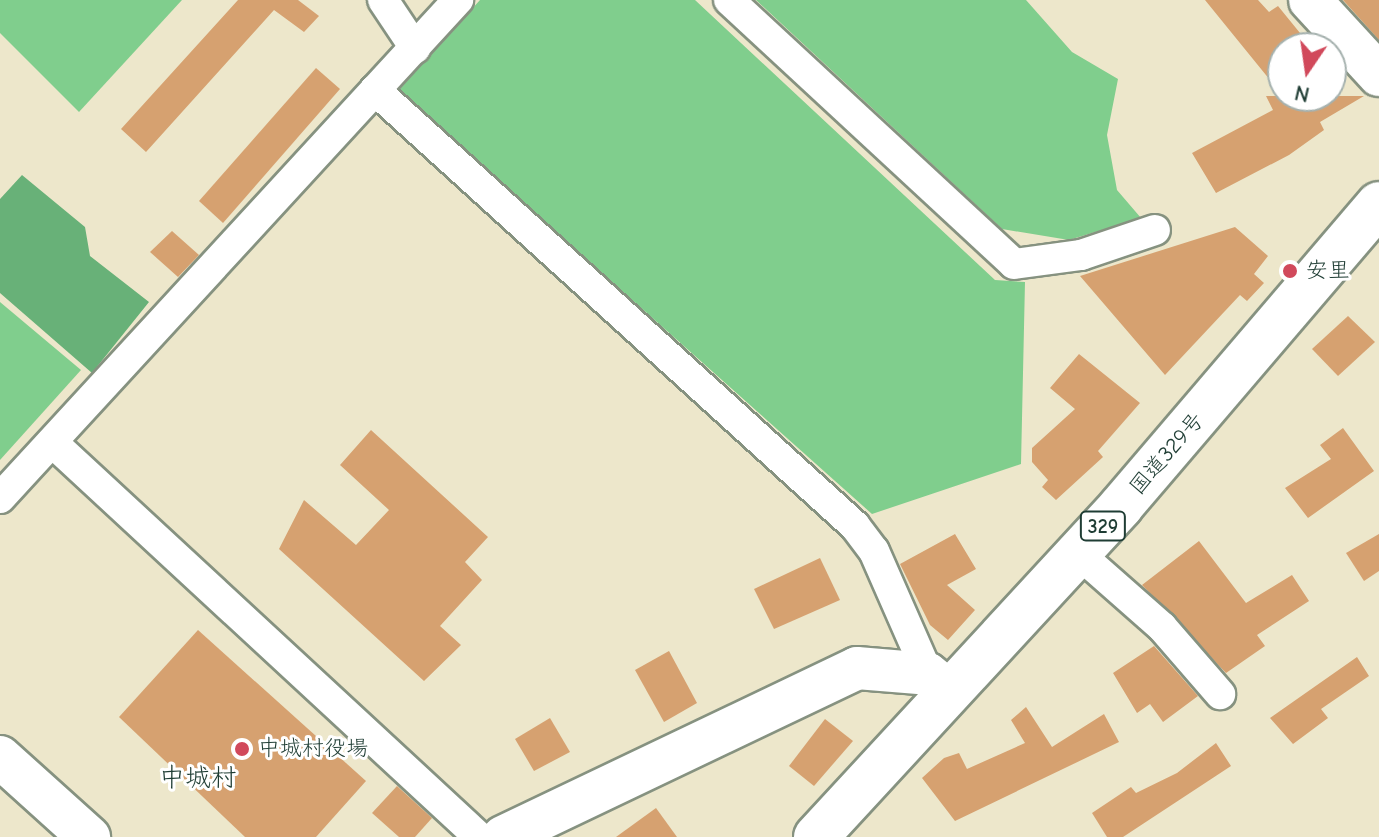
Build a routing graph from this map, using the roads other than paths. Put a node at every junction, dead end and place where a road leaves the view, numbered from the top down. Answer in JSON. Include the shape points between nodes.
{"nodes":[{"id":1,"x":383,"y":0,"type":"edge"},
{"id":2,"x":458,"y":0,"type":"edge"},
{"id":3,"x":729,"y":0,"type":"edge"},
{"id":4,"x":1310,"y":0,"type":"edge"},
{"id":5,"x":415,"y":48,"type":"junction"},
{"id":6,"x":1379,"y":75,"type":"edge"},
{"id":7,"x":375,"y":90,"type":"junction"},
{"id":8,"x":1379,"y":204,"type":"edge"},
{"id":9,"x":1155,"y":230,"type":"dead end"},
{"id":10,"x":52,"y":442,"type":"junction"},
{"id":11,"x":0,"y":498,"type":"edge"},
{"id":12,"x":1078,"y":553,"type":"junction"},
{"id":13,"x":939,"y":683,"type":"junction"},
{"id":14,"x":1220,"y":694,"type":"dead end"},
{"id":15,"x":0,"y":757,"type":"edge"},
{"id":16,"x":89,"y":837,"type":"edge"},
{"id":17,"x":479,"y":837,"type":"edge"},
{"id":18,"x":503,"y":837,"type":"edge"},
{"id":19,"x":816,"y":837,"type":"edge"}],
"edges":[{"from":1,"to":5,"type":"street"},
{"from":2,"to":5,"type":"street"},
{"from":3,"to":9,"type":"street","via":[[1014,264],[1081,255]]},
{"from":4,"to":6,"type":"street"},
{"from":5,"to":7,"type":"street"},
{"from":7,"to":10,"type":"street"},
{"from":7,"to":13,"type":"street","via":[[855,526],[874,551]]},
{"from":8,"to":12,"type":"highway","name":"国道329号","number":"329"},
{"from":10,"to":11,"type":"street"},
{"from":10,"to":17,"type":"street"},
{"from":12,"to":13,"type":"highway","name":"国道329号","number":"329"},
{"from":12,"to":14,"type":"street","via":[[1162,627]]},
{"from":13,"to":18,"type":"street","via":[[857,668]]},
{"from":13,"to":19,"type":"highway","name":"国道329号","number":"329"},
{"from":15,"to":16,"type":"street"}]}
